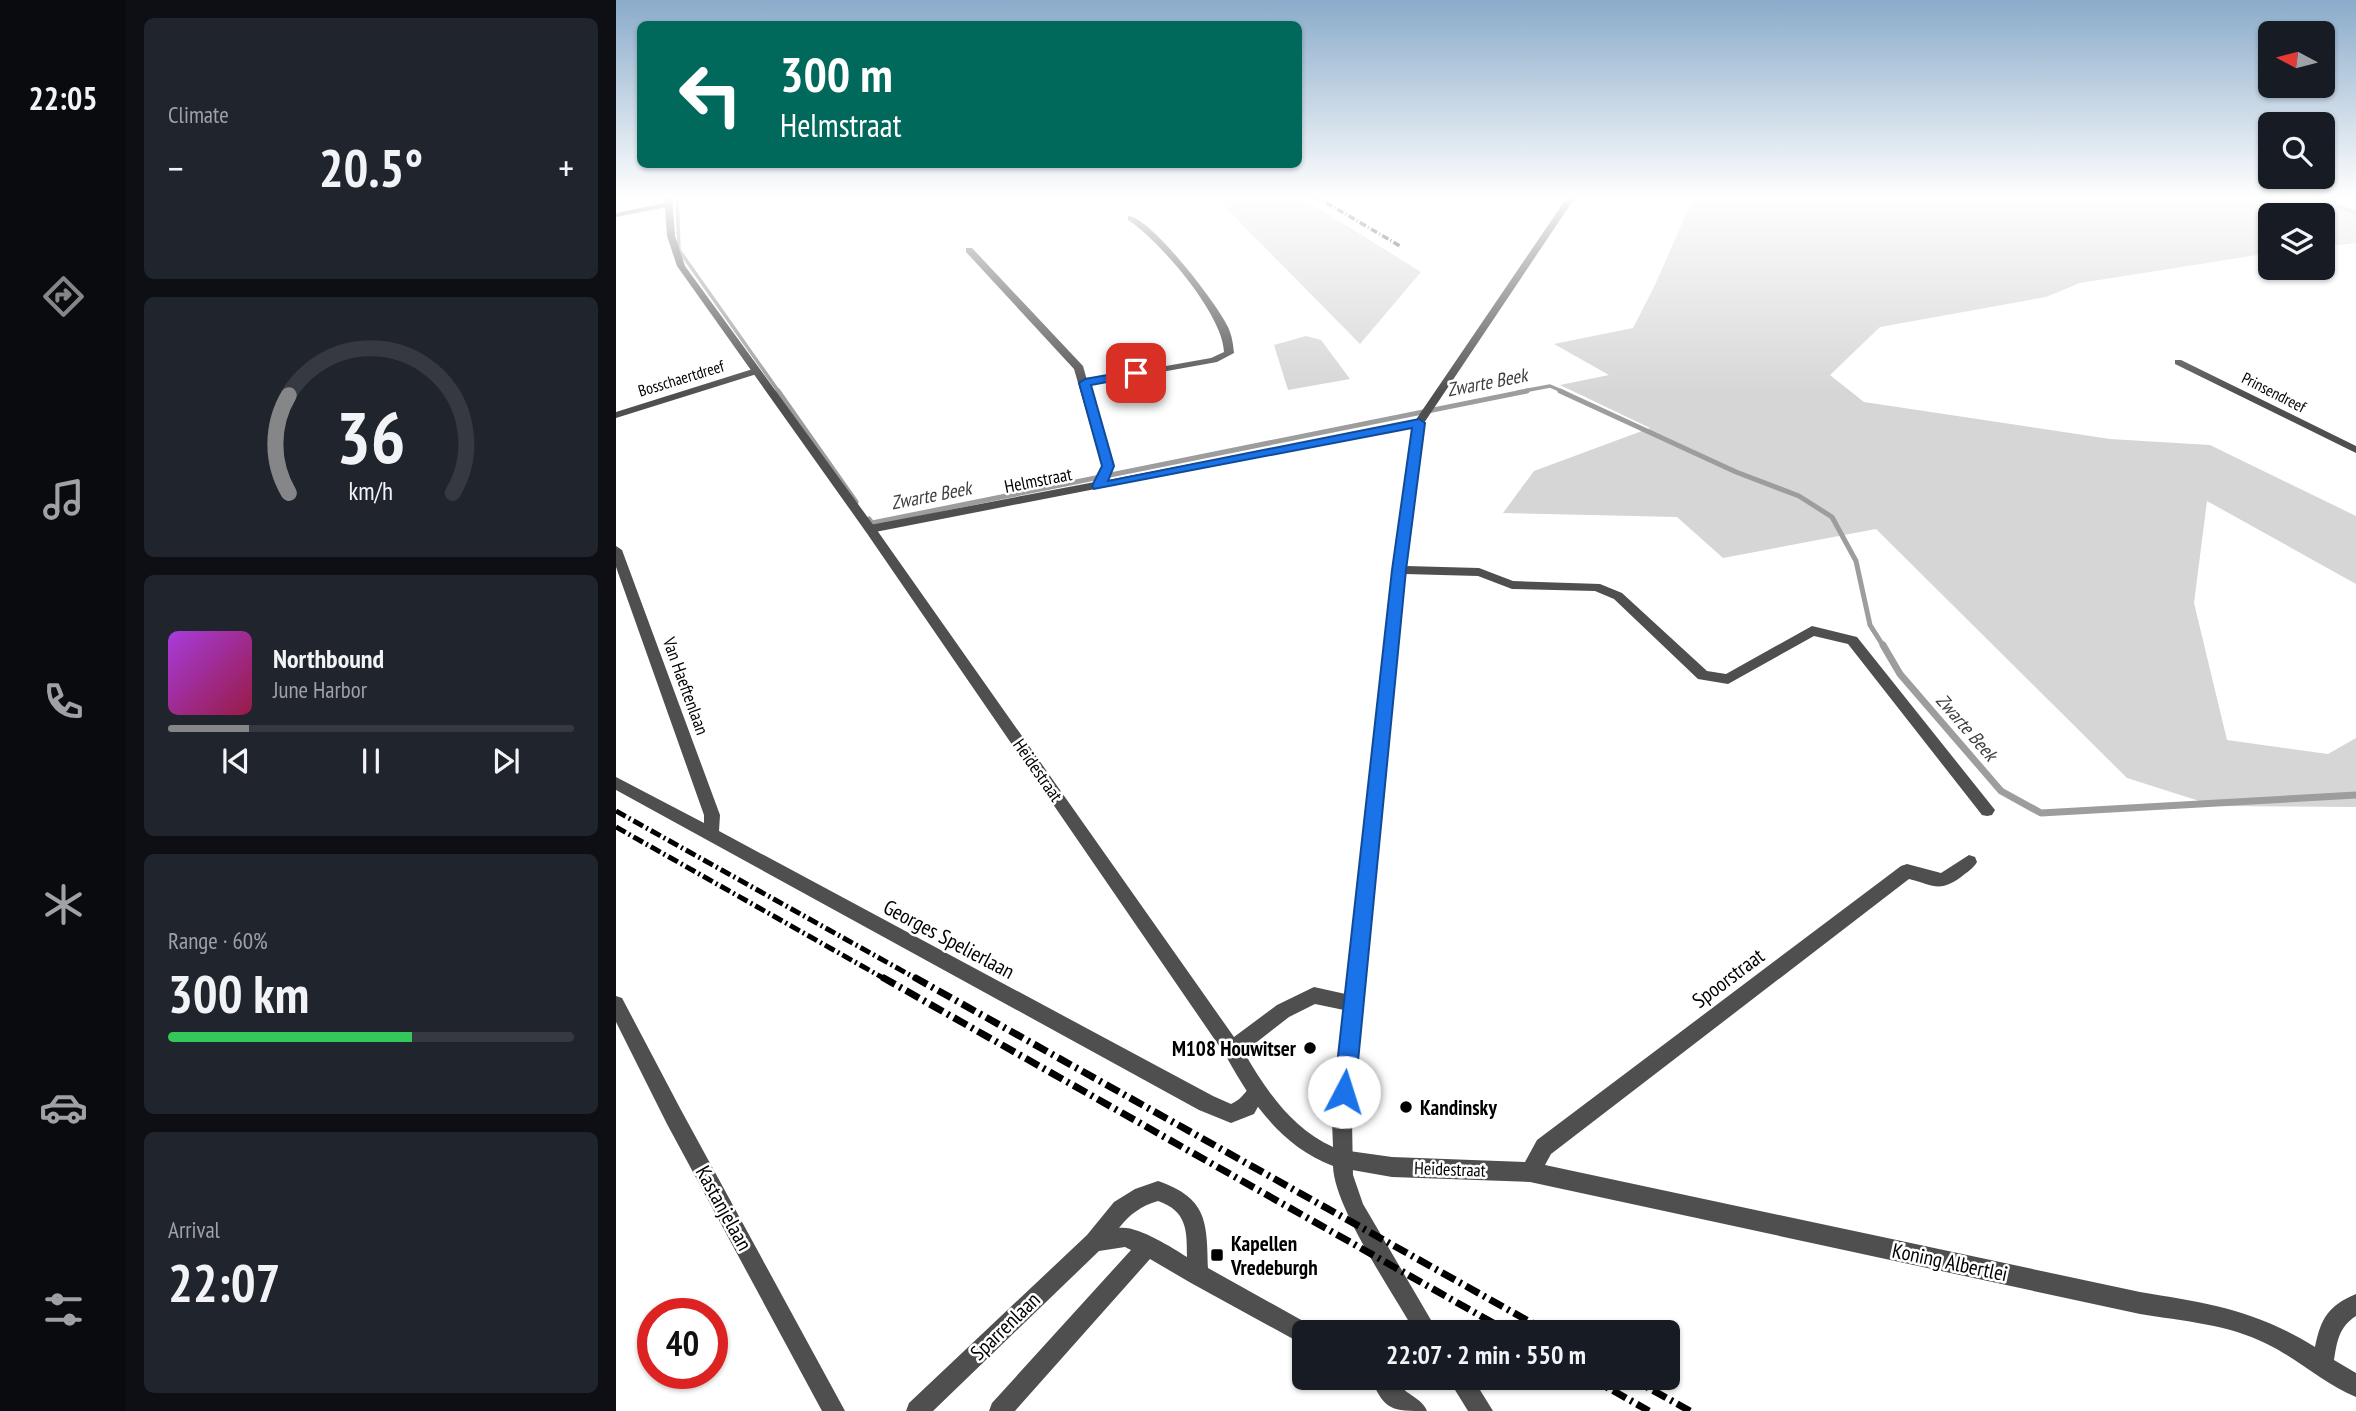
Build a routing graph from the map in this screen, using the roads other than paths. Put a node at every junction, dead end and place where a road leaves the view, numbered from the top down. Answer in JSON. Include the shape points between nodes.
{"nodes":[{"id":1,"x":680,"y":262,"type":"edge"},
{"id":2,"x":980,"y":262,"type":"edge"},
{"id":3,"x":1174,"y":262,"type":"edge"},
{"id":4,"x":1528,"y":262,"type":"edge"},
{"id":5,"x":2178,"y":362,"type":"dead end"},
{"id":6,"x":756,"y":371,"type":"junction"},
{"id":7,"x":1085,"y":383,"type":"junction"},
{"id":8,"x":616,"y":415,"type":"edge"},
{"id":9,"x":1419,"y":423,"type":"junction"},
{"id":10,"x":2356,"y":450,"type":"edge"},
{"id":11,"x":1099,"y":486,"type":"junction"},
{"id":12,"x":870,"y":529,"type":"junction"},
{"id":13,"x":616,"y":550,"type":"edge"},
{"id":14,"x":1399,"y":570,"type":"junction"},
{"id":15,"x":616,"y":783,"type":"edge"},
{"id":16,"x":1987,"y":810,"type":"dead end"},
{"id":17,"x":711,"y":836,"type":"junction"},
{"id":18,"x":1969,"y":862,"type":"dead end"},
{"id":19,"x":1353,"y":1003,"type":"junction"},
{"id":20,"x":616,"y":1004,"type":"edge"},
{"id":21,"x":1232,"y":1050,"type":"junction"},
{"id":22,"x":1257,"y":1092,"type":"junction"},
{"id":23,"x":1342,"y":1160,"type":"junction"},
{"id":24,"x":1530,"y":1172,"type":"junction"},
{"id":25,"x":1094,"y":1242,"type":"junction"},
{"id":26,"x":1148,"y":1246,"type":"junction"},
{"id":27,"x":1198,"y":1276,"type":"junction"},
{"id":28,"x":2356,"y":1305,"type":"edge"},
{"id":29,"x":1420,"y":1320,"type":"edge"},
{"id":30,"x":1292,"y":1327,"type":"edge"},
{"id":31,"x":2323,"y":1363,"type":"junction"},
{"id":32,"x":2356,"y":1386,"type":"edge"},
{"id":33,"x":1388,"y":1390,"type":"edge"},
{"id":34,"x":1467,"y":1390,"type":"edge"},
{"id":35,"x":834,"y":1411,"type":"edge"},
{"id":36,"x":917,"y":1411,"type":"edge"},
{"id":37,"x":1000,"y":1411,"type":"edge"},
{"id":38,"x":1416,"y":1411,"type":"edge"},
{"id":39,"x":1482,"y":1411,"type":"edge"}],
"edges":[{"from":1,"to":6,"type":"street","name":"Heidestraat"},
{"from":2,"to":7,"type":"street","via":[[1079,369]]},
{"from":3,"to":7,"type":"street","via":[[1217,315],[1230,341],[1229,353],[1214,360]]},
{"from":4,"to":9,"type":"street"},
{"from":5,"to":10,"type":"street","name":"Prinsendreef"},
{"from":6,"to":8,"type":"street","name":"Bosschaertdreef"},
{"from":6,"to":12,"type":"street","name":"Heidestraat"},
{"from":7,"to":11,"type":"street","via":[[1108,466]]},
{"from":9,"to":11,"type":"street","name":"Helmstraat"},
{"from":9,"to":14,"type":"street"},
{"from":11,"to":12,"type":"street","name":"Helmstraat"},
{"from":12,"to":21,"type":"street","name":"Heidestraat"},
{"from":13,"to":17,"type":"street","name":"Van Haeftenlaan","via":[[712,815]]},
{"from":14,"to":16,"type":"street","via":[[1479,572],[1512,585],[1596,587],[1618,596],[1703,675],[1728,679],[1812,631],[1852,640]]},
{"from":14,"to":19,"type":"street"},
{"from":15,"to":17,"type":"street","name":"Georges Spelierlaan"},
{"from":17,"to":22,"type":"street","name":"Georges Spelierlaan","via":[[1206,1103],[1231,1114],[1247,1107]]},
{"from":18,"to":24,"type":"street","name":"Spoorstraat","via":[[1943,881],[1907,871],[1544,1147]]},
{"from":19,"to":21,"type":"street","via":[[1314,995],[1283,1011]]},
{"from":19,"to":23,"type":"street"},
{"from":20,"to":35,"type":"street","name":"Kastanjelaan"},
{"from":21,"to":22,"type":"street","name":"Heidestraat"},
{"from":22,"to":23,"type":"street","name":"Heidestraat","via":[[1294,1131],[1325,1155]]},
{"from":23,"to":24,"type":"street","name":"Heidestraat","via":[[1392,1167]]},
{"from":23,"to":29,"type":"street","via":[[1355,1209]]},
{"from":24,"to":31,"type":"street","name":"Koning Albertlei","via":[[2201,1314],[2261,1329]]},
{"from":25,"to":26,"type":"street","via":[[1125,1237]]},
{"from":25,"to":27,"type":"street","name":"Sparrenlaan","via":[[1121,1209],[1142,1196],[1158,1192],[1175,1197],[1189,1210],[1198,1233]]},
{"from":25,"to":36,"type":"street","name":"Sparrenlaan"},
{"from":26,"to":27,"type":"street"},
{"from":26,"to":37,"type":"street"},
{"from":27,"to":30,"type":"street"},
{"from":28,"to":31,"type":"street","via":[[2329,1326]]},
{"from":31,"to":32,"type":"street","name":"Koning Albertlei"},
{"from":33,"to":38,"type":"street","via":[[1393,1398]]},
{"from":34,"to":39,"type":"street"}]}
